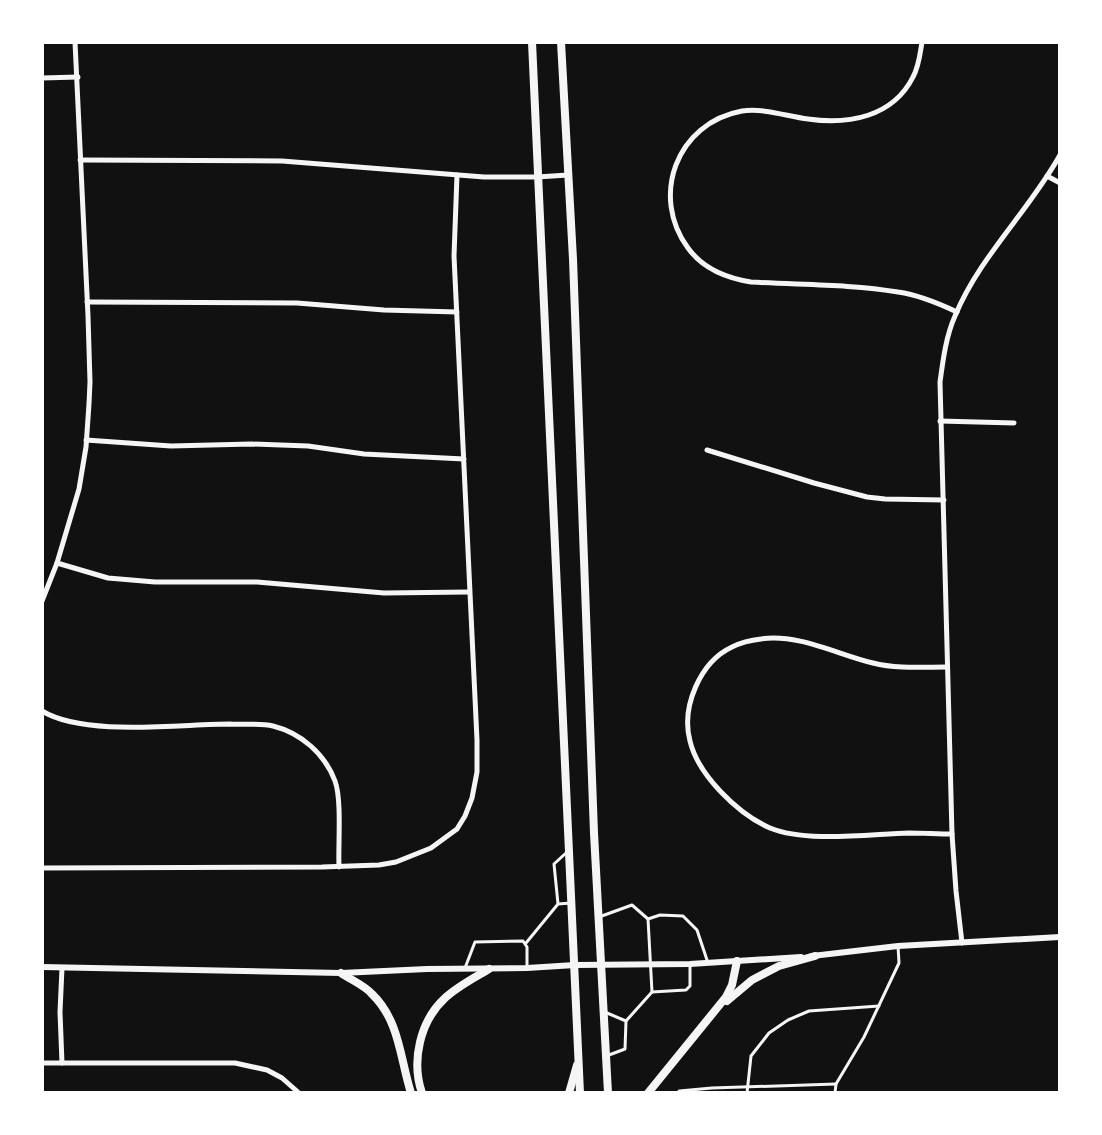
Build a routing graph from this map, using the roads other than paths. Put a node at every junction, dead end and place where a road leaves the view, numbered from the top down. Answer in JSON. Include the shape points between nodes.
{"nodes":[{"id":1,"x":75,"y":42,"type":"edge"},
{"id":2,"x":532,"y":42,"type":"edge"},
{"id":3,"x":561,"y":42,"type":"edge"},
{"id":4,"x":922,"y":42,"type":"edge"},
{"id":5,"x":78,"y":77,"type":"junction"},
{"id":6,"x":42,"y":78,"type":"edge"},
{"id":7,"x":1060,"y":155,"type":"edge"},
{"id":8,"x":80,"y":160,"type":"junction"},
{"id":9,"x":457,"y":175,"type":"junction"},
{"id":10,"x":569,"y":175,"type":"junction"},
{"id":11,"x":1047,"y":176,"type":"junction"},
{"id":12,"x":537,"y":177,"type":"junction"},
{"id":13,"x":1060,"y":183,"type":"edge"},
{"id":14,"x":87,"y":302,"type":"junction"},
{"id":15,"x":457,"y":312,"type":"junction"},
{"id":16,"x":957,"y":312,"type":"junction"},
{"id":17,"x":940,"y":421,"type":"junction"},
{"id":18,"x":1014,"y":423,"type":"dead end"},
{"id":19,"x":86,"y":440,"type":"junction"},
{"id":20,"x":707,"y":450,"type":"dead end"},
{"id":21,"x":464,"y":459,"type":"junction"},
{"id":22,"x":944,"y":500,"type":"junction"},
{"id":23,"x":57,"y":563,"type":"junction"},
{"id":24,"x":469,"y":592,"type":"junction"},
{"id":25,"x":42,"y":601,"type":"edge"},
{"id":26,"x":946,"y":667,"type":"junction"},
{"id":27,"x":42,"y":711,"type":"edge"},
{"id":28,"x":952,"y":834,"type":"junction"},
{"id":29,"x":569,"y":851,"type":"junction"},
{"id":30,"x":339,"y":867,"type":"junction"},
{"id":31,"x":42,"y":868,"type":"edge"},
{"id":32,"x":572,"y":903,"type":"junction"},
{"id":33,"x":558,"y":904,"type":"junction"},
{"id":34,"x":598,"y":918,"type":"junction"},
{"id":35,"x":648,"y":919,"type":"junction"},
{"id":36,"x":1060,"y":937,"type":"edge"},
{"id":37,"x":526,"y":943,"type":"junction"},
{"id":38,"x":962,"y":943,"type":"junction"},
{"id":39,"x":898,"y":946,"type":"junction"},
{"id":40,"x":815,"y":956,"type":"junction"},
{"id":41,"x":737,"y":961,"type":"junction"},
{"id":42,"x":651,"y":963,"type":"junction"},
{"id":43,"x":708,"y":963,"type":"junction"},
{"id":44,"x":602,"y":964,"type":"junction"},
{"id":45,"x":690,"y":964,"type":"junction"},
{"id":46,"x":575,"y":965,"type":"junction"},
{"id":47,"x":42,"y":967,"type":"edge"},
{"id":48,"x":62,"y":968,"type":"junction"},
{"id":49,"x":527,"y":968,"type":"junction"},
{"id":50,"x":465,"y":969,"type":"junction"},
{"id":51,"x":489,"y":969,"type":"junction"},
{"id":52,"x":341,"y":973,"type":"junction"},
{"id":53,"x":652,"y":992,"type":"junction"},
{"id":54,"x":879,"y":1006,"type":"junction"},
{"id":55,"x":717,"y":1009,"type":"junction"},
{"id":56,"x":603,"y":1011,"type":"junction"},
{"id":57,"x":626,"y":1021,"type":"junction"},
{"id":58,"x":606,"y":1056,"type":"junction"},
{"id":59,"x":580,"y":1057,"type":"junction"},
{"id":60,"x":42,"y":1063,"type":"edge"},
{"id":61,"x":62,"y":1063,"type":"junction"},
{"id":62,"x":836,"y":1084,"type":"junction"},
{"id":63,"x":786,"y":1085,"type":"junction"},
{"id":64,"x":747,"y":1087,"type":"junction"},
{"id":65,"x":712,"y":1090,"type":"edge"},
{"id":66,"x":299,"y":1093,"type":"edge"},
{"id":67,"x":411,"y":1093,"type":"edge"},
{"id":68,"x":422,"y":1093,"type":"edge"},
{"id":69,"x":569,"y":1093,"type":"edge"},
{"id":70,"x":580,"y":1093,"type":"edge"},
{"id":71,"x":608,"y":1093,"type":"edge"},
{"id":72,"x":648,"y":1093,"type":"edge"},
{"id":73,"x":679,"y":1093,"type":"edge"},
{"id":74,"x":747,"y":1093,"type":"edge"},
{"id":75,"x":786,"y":1093,"type":"edge"},
{"id":76,"x":835,"y":1093,"type":"edge"}],
"edges":[{"from":1,"to":5,"type":"street"},
{"from":2,"to":12,"type":"main road"},
{"from":3,"to":10,"type":"main road"},
{"from":4,"to":16,"type":"street","via":[[913,79],[875,114],[825,121],[757,110],[710,124],[678,159],[670,207],[691,252],[702,264],[733,279],[900,292]]},
{"from":5,"to":6,"type":"street"},
{"from":5,"to":8,"type":"street"},
{"from":7,"to":11,"type":"street"},
{"from":8,"to":9,"type":"street","via":[[302,162]]},
{"from":8,"to":14,"type":"street"},
{"from":9,"to":12,"type":"street"},
{"from":9,"to":15,"type":"street"},
{"from":10,"to":12,"type":"street"},
{"from":10,"to":34,"type":"main road"},
{"from":11,"to":13,"type":"street"},
{"from":11,"to":16,"type":"street","via":[[985,261]]},
{"from":12,"to":29,"type":"main road"},
{"from":14,"to":15,"type":"street","via":[[284,302]]},
{"from":14,"to":19,"type":"street"},
{"from":15,"to":21,"type":"street"},
{"from":16,"to":17,"type":"street","via":[[943,360]]},
{"from":17,"to":18,"type":"street"},
{"from":17,"to":22,"type":"street"},
{"from":19,"to":21,"type":"street","via":[[308,446]]},
{"from":19,"to":23,"type":"street","via":[[79,489]]},
{"from":20,"to":22,"type":"street","via":[[867,497]]},
{"from":21,"to":24,"type":"street"},
{"from":22,"to":26,"type":"street"},
{"from":23,"to":24,"type":"street","via":[[108,578],[155,582]]},
{"from":23,"to":25,"type":"street"},
{"from":24,"to":30,"type":"street","via":[[477,772],[465,816],[457,829],[414,856]]},
{"from":26,"to":28,"type":"street"},
{"from":26,"to":28,"type":"street","via":[[877,664],[792,640],[760,639],[732,647],[713,660],[695,689],[688,721],[689,739],[703,770],[741,809],[772,829],[809,835]]},
{"from":27,"to":30,"type":"street","via":[[92,726],[274,726],[303,739],[324,758],[336,782]]},
{"from":28,"to":38,"type":"street"},
{"from":29,"to":32,"type":"main road"},
{"from":29,"to":33,"type":"lane","via":[[554,864]]},
{"from":30,"to":31,"type":"street"},
{"from":32,"to":33,"type":"lane"},
{"from":32,"to":46,"type":"main road"},
{"from":33,"to":37,"type":"lane"},
{"from":34,"to":35,"type":"lane","via":[[632,905]]},
{"from":34,"to":44,"type":"main road"},
{"from":35,"to":42,"type":"lane"},
{"from":35,"to":43,"type":"lane","via":[[683,916],[697,930]]},
{"from":36,"to":38,"type":"street"},
{"from":37,"to":49,"type":"lane"},
{"from":37,"to":50,"type":"lane","via":[[475,942]]},
{"from":38,"to":39,"type":"street"},
{"from":39,"to":40,"type":"street"},
{"from":39,"to":54,"type":"lane","via":[[899,963]]},
{"from":40,"to":41,"type":"street"},
{"from":40,"to":55,"type":"main road","via":[[752,980]]},
{"from":41,"to":43,"type":"street"},
{"from":41,"to":55,"type":"main road","via":[[732,985]]},
{"from":42,"to":44,"type":"street"},
{"from":42,"to":45,"type":"street"},
{"from":42,"to":53,"type":"lane"},
{"from":43,"to":45,"type":"street"},
{"from":44,"to":46,"type":"street"},
{"from":44,"to":56,"type":"main road"},
{"from":45,"to":53,"type":"lane","via":[[686,990]]},
{"from":46,"to":49,"type":"street"},
{"from":46,"to":59,"type":"main road"},
{"from":47,"to":48,"type":"street"},
{"from":48,"to":52,"type":"street"},
{"from":48,"to":61,"type":"street"},
{"from":49,"to":51,"type":"street"},
{"from":50,"to":51,"type":"street"},
{"from":50,"to":52,"type":"street"},
{"from":51,"to":68,"type":"main road","via":[[448,995],[429,1019],[417,1061]]},
{"from":52,"to":67,"type":"main road","via":[[371,992],[384,1008],[394,1026]]},
{"from":53,"to":57,"type":"lane"},
{"from":54,"to":62,"type":"lane"},
{"from":54,"to":64,"type":"lane","via":[[809,1011],[788,1020],[751,1056]]},
{"from":55,"to":72,"type":"main road"},
{"from":56,"to":57,"type":"lane"},
{"from":56,"to":58,"type":"main road"},
{"from":57,"to":58,"type":"lane","via":[[625,1049]]},
{"from":58,"to":71,"type":"main road"},
{"from":59,"to":69,"type":"main road"},
{"from":59,"to":70,"type":"main road"},
{"from":60,"to":61,"type":"street"},
{"from":61,"to":66,"type":"street","via":[[235,1063],[267,1070]]},
{"from":62,"to":63,"type":"lane"},
{"from":62,"to":76,"type":"lane"},
{"from":63,"to":64,"type":"lane"},
{"from":63,"to":75,"type":"lane"},
{"from":64,"to":65,"type":"lane"},
{"from":64,"to":74,"type":"lane"},
{"from":65,"to":73,"type":"lane"}]}
